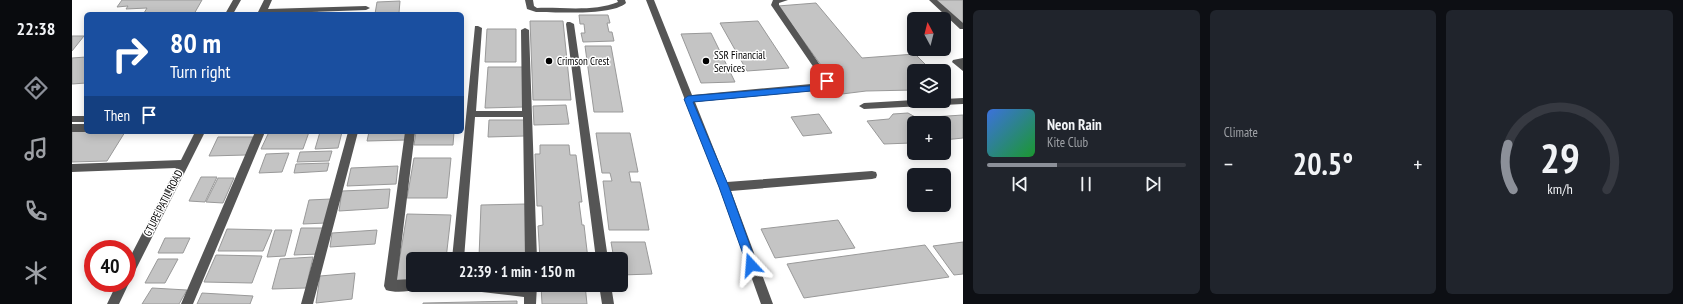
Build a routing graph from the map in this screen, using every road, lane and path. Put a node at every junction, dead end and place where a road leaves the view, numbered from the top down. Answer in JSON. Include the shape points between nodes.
{"nodes":[{"id":1,"x":237,"y":0,"type":"edge"},
{"id":2,"x":268,"y":0,"type":"edge"},
{"id":3,"x":529,"y":0,"type":"edge"},
{"id":4,"x":621,"y":0,"type":"edge"},
{"id":5,"x":650,"y":0,"type":"edge"},
{"id":6,"x":784,"y":0,"type":"edge"},
{"id":7,"x":933,"y":0,"type":"edge"},
{"id":8,"x":366,"y":8,"type":"dead end"},
{"id":9,"x":230,"y":12,"type":"edge"},
{"id":10,"x":262,"y":12,"type":"edge"},
{"id":11,"x":283,"y":12,"type":"edge"},
{"id":12,"x":570,"y":24,"type":"dead end"},
{"id":13,"x":963,"y":27,"type":"edge"},
{"id":14,"x":478,"y":28,"type":"dead end"},
{"id":15,"x":525,"y":30,"type":"dead end"},
{"id":16,"x":963,"y":62,"type":"edge"},
{"id":17,"x":963,"y":68,"type":"edge"},
{"id":18,"x":688,"y":99,"type":"junction"},
{"id":19,"x":963,"y":101,"type":"edge"},
{"id":20,"x":864,"y":106,"type":"dead end"},
{"id":21,"x":471,"y":114,"type":"junction"},
{"id":22,"x":527,"y":114,"type":"junction"},
{"id":23,"x":72,"y":119,"type":"edge"},
{"id":24,"x":84,"y":119,"type":"edge"},
{"id":25,"x":72,"y":128,"type":"edge"},
{"id":26,"x":84,"y":128,"type":"edge"},
{"id":27,"x":199,"y":134,"type":"edge"},
{"id":28,"x":259,"y":134,"type":"edge"},
{"id":29,"x":352,"y":134,"type":"edge"},
{"id":30,"x":410,"y":134,"type":"edge"},
{"id":31,"x":177,"y":164,"type":"junction"},
{"id":32,"x":72,"y":168,"type":"edge"},
{"id":33,"x":872,"y":175,"type":"dead end"},
{"id":34,"x":724,"y":187,"type":"junction"},
{"id":35,"x":459,"y":252,"type":"edge"},
{"id":36,"x":531,"y":252,"type":"edge"},
{"id":37,"x":601,"y":252,"type":"edge"},
{"id":38,"x":136,"y":255,"type":"edge"},
{"id":39,"x":406,"y":285,"type":"edge"},
{"id":40,"x":119,"y":292,"type":"edge"},
{"id":41,"x":517,"y":292,"type":"edge"},
{"id":42,"x":607,"y":292,"type":"edge"},
{"id":43,"x":530,"y":294,"type":"edge"},
{"id":44,"x":113,"y":304,"type":"edge"},
{"id":45,"x":187,"y":304,"type":"edge"},
{"id":46,"x":307,"y":304,"type":"edge"},
{"id":47,"x":608,"y":304,"type":"edge"},
{"id":48,"x":767,"y":304,"type":"edge"}],
"edges":[{"from":1,"to":9,"type":"street"},
{"from":2,"to":10,"type":"street"},
{"from":3,"to":4,"type":"street","via":[[530,7],[536,10],[604,8],[617,6]]},
{"from":5,"to":18,"type":"street"},
{"from":6,"to":18,"type":"street","via":[[776,1],[775,5],[827,81],[826,85]]},
{"from":7,"to":13,"type":"street"},
{"from":8,"to":11,"type":"street"},
{"from":12,"to":37,"type":"street"},
{"from":14,"to":21,"type":"street"},
{"from":15,"to":22,"type":"street"},
{"from":16,"to":17,"type":"street","via":[[956,62]]},
{"from":18,"to":34,"type":"street"},
{"from":19,"to":20,"type":"street"},
{"from":21,"to":22,"type":"street"},
{"from":21,"to":35,"type":"street"},
{"from":22,"to":36,"type":"street"},
{"from":23,"to":24,"type":"street"},
{"from":25,"to":26,"type":"street"},
{"from":27,"to":31,"type":"street","name":"GTUPE PATIL ROAD"},
{"from":28,"to":45,"type":"street"},
{"from":29,"to":46,"type":"street"},
{"from":30,"to":39,"type":"street","via":[[390,286]]},
{"from":31,"to":32,"type":"street"},
{"from":31,"to":38,"type":"street","name":"GTUPE PATIL ROAD"},
{"from":33,"to":34,"type":"street"},
{"from":34,"to":48,"type":"street"},
{"from":40,"to":44,"type":"street"},
{"from":41,"to":43,"type":"street"},
{"from":42,"to":47,"type":"street"}]}
